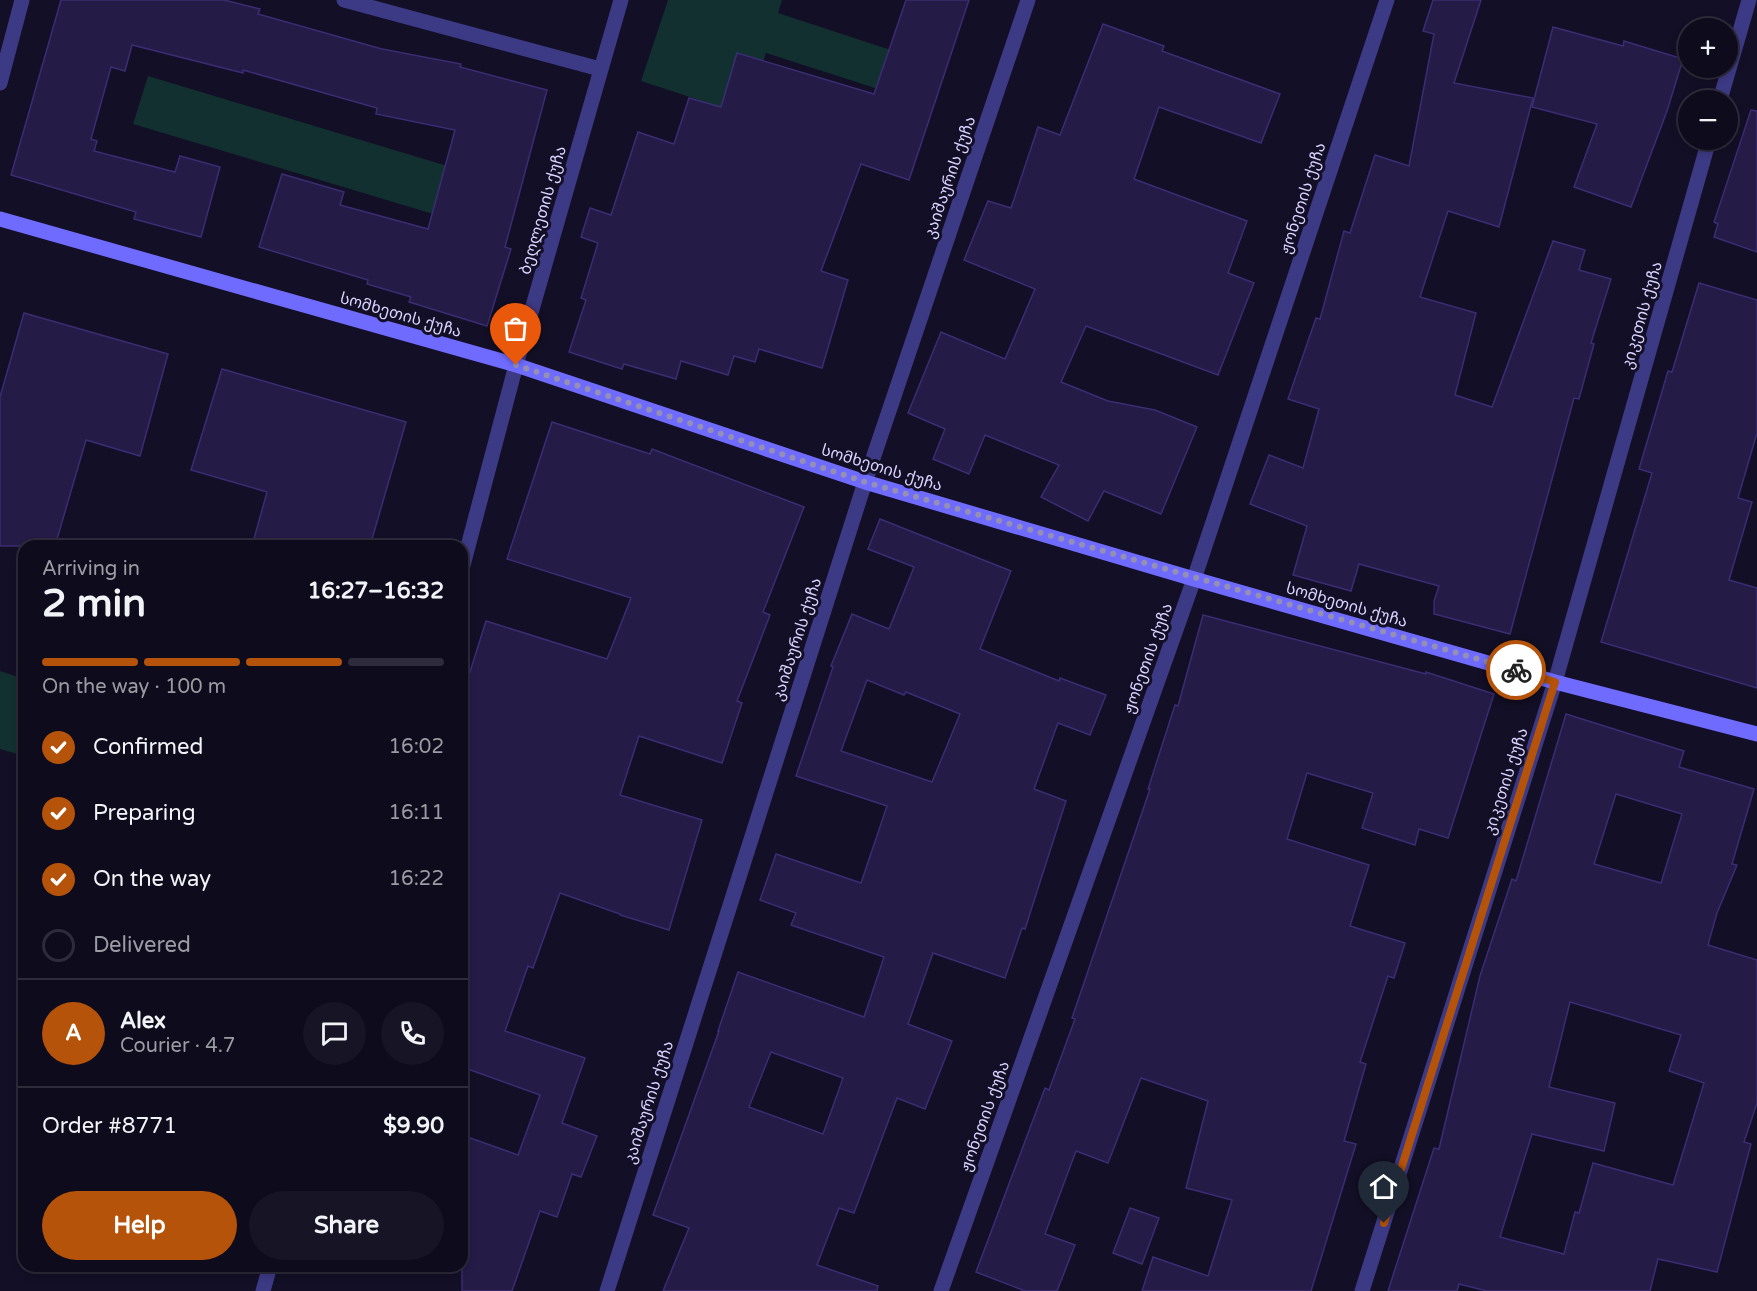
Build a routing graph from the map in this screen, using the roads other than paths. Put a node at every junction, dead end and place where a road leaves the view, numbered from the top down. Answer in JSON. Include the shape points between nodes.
{"nodes":[{"id":1,"x":22,"y":0,"type":"edge"},
{"id":2,"x":344,"y":0,"type":"edge"},
{"id":3,"x":621,"y":0,"type":"edge"},
{"id":4,"x":1028,"y":0,"type":"edge"},
{"id":5,"x":1387,"y":0,"type":"edge"},
{"id":6,"x":1749,"y":0,"type":"edge"},
{"id":7,"x":600,"y":69,"type":"junction"},
{"id":8,"x":0,"y":83,"type":"edge"},
{"id":9,"x":1723,"y":90,"type":"edge"},
{"id":10,"x":1706,"y":150,"type":"edge"},
{"id":11,"x":0,"y":219,"type":"edge"},
{"id":12,"x":516,"y":365,"type":"junction"},
{"id":13,"x":865,"y":482,"type":"junction"},
{"id":14,"x":468,"y":546,"type":"edge"},
{"id":15,"x":1194,"y":579,"type":"junction"},
{"id":16,"x":1555,"y":682,"type":"junction"},
{"id":17,"x":1757,"y":734,"type":"edge"},
{"id":18,"x":268,"y":1272,"type":"edge"},
{"id":19,"x":263,"y":1291,"type":"edge"},
{"id":20,"x":607,"y":1291,"type":"edge"},
{"id":21,"x":941,"y":1291,"type":"edge"},
{"id":22,"x":1362,"y":1291,"type":"edge"}],
"edges":[{"from":1,"to":8,"type":"street"},
{"from":2,"to":7,"type":"street"},
{"from":3,"to":7,"type":"street","name":"ბეღლეთის ქუჩა"},
{"from":4,"to":13,"type":"street","name":"კაიშაურის ქუჩა"},
{"from":5,"to":15,"type":"street","name":"ჟონეთის ქუჩა"},
{"from":6,"to":9,"type":"street"},
{"from":7,"to":12,"type":"street","name":"ბეღლეთის ქუჩა"},
{"from":10,"to":16,"type":"street","name":"კიკეთის ქუჩა"},
{"from":11,"to":12,"type":"street","name":"სომხეთის ქუჩა"},
{"from":12,"to":13,"type":"street","name":"სომხეთის ქუჩა"},
{"from":12,"to":14,"type":"street","name":"ბეღლეთის ქუჩა"},
{"from":13,"to":15,"type":"street","name":"სომხეთის ქუჩა"},
{"from":13,"to":20,"type":"street","name":"კაიშაურის ქუჩა"},
{"from":15,"to":16,"type":"street","name":"სომხეთის ქუჩა"},
{"from":15,"to":21,"type":"street","name":"ჟონეთის ქუჩა"},
{"from":16,"to":17,"type":"street","name":"სომხეთის ქუჩა"},
{"from":16,"to":22,"type":"street","name":"კიკეთის ქუჩა"},
{"from":18,"to":19,"type":"street"}]}
